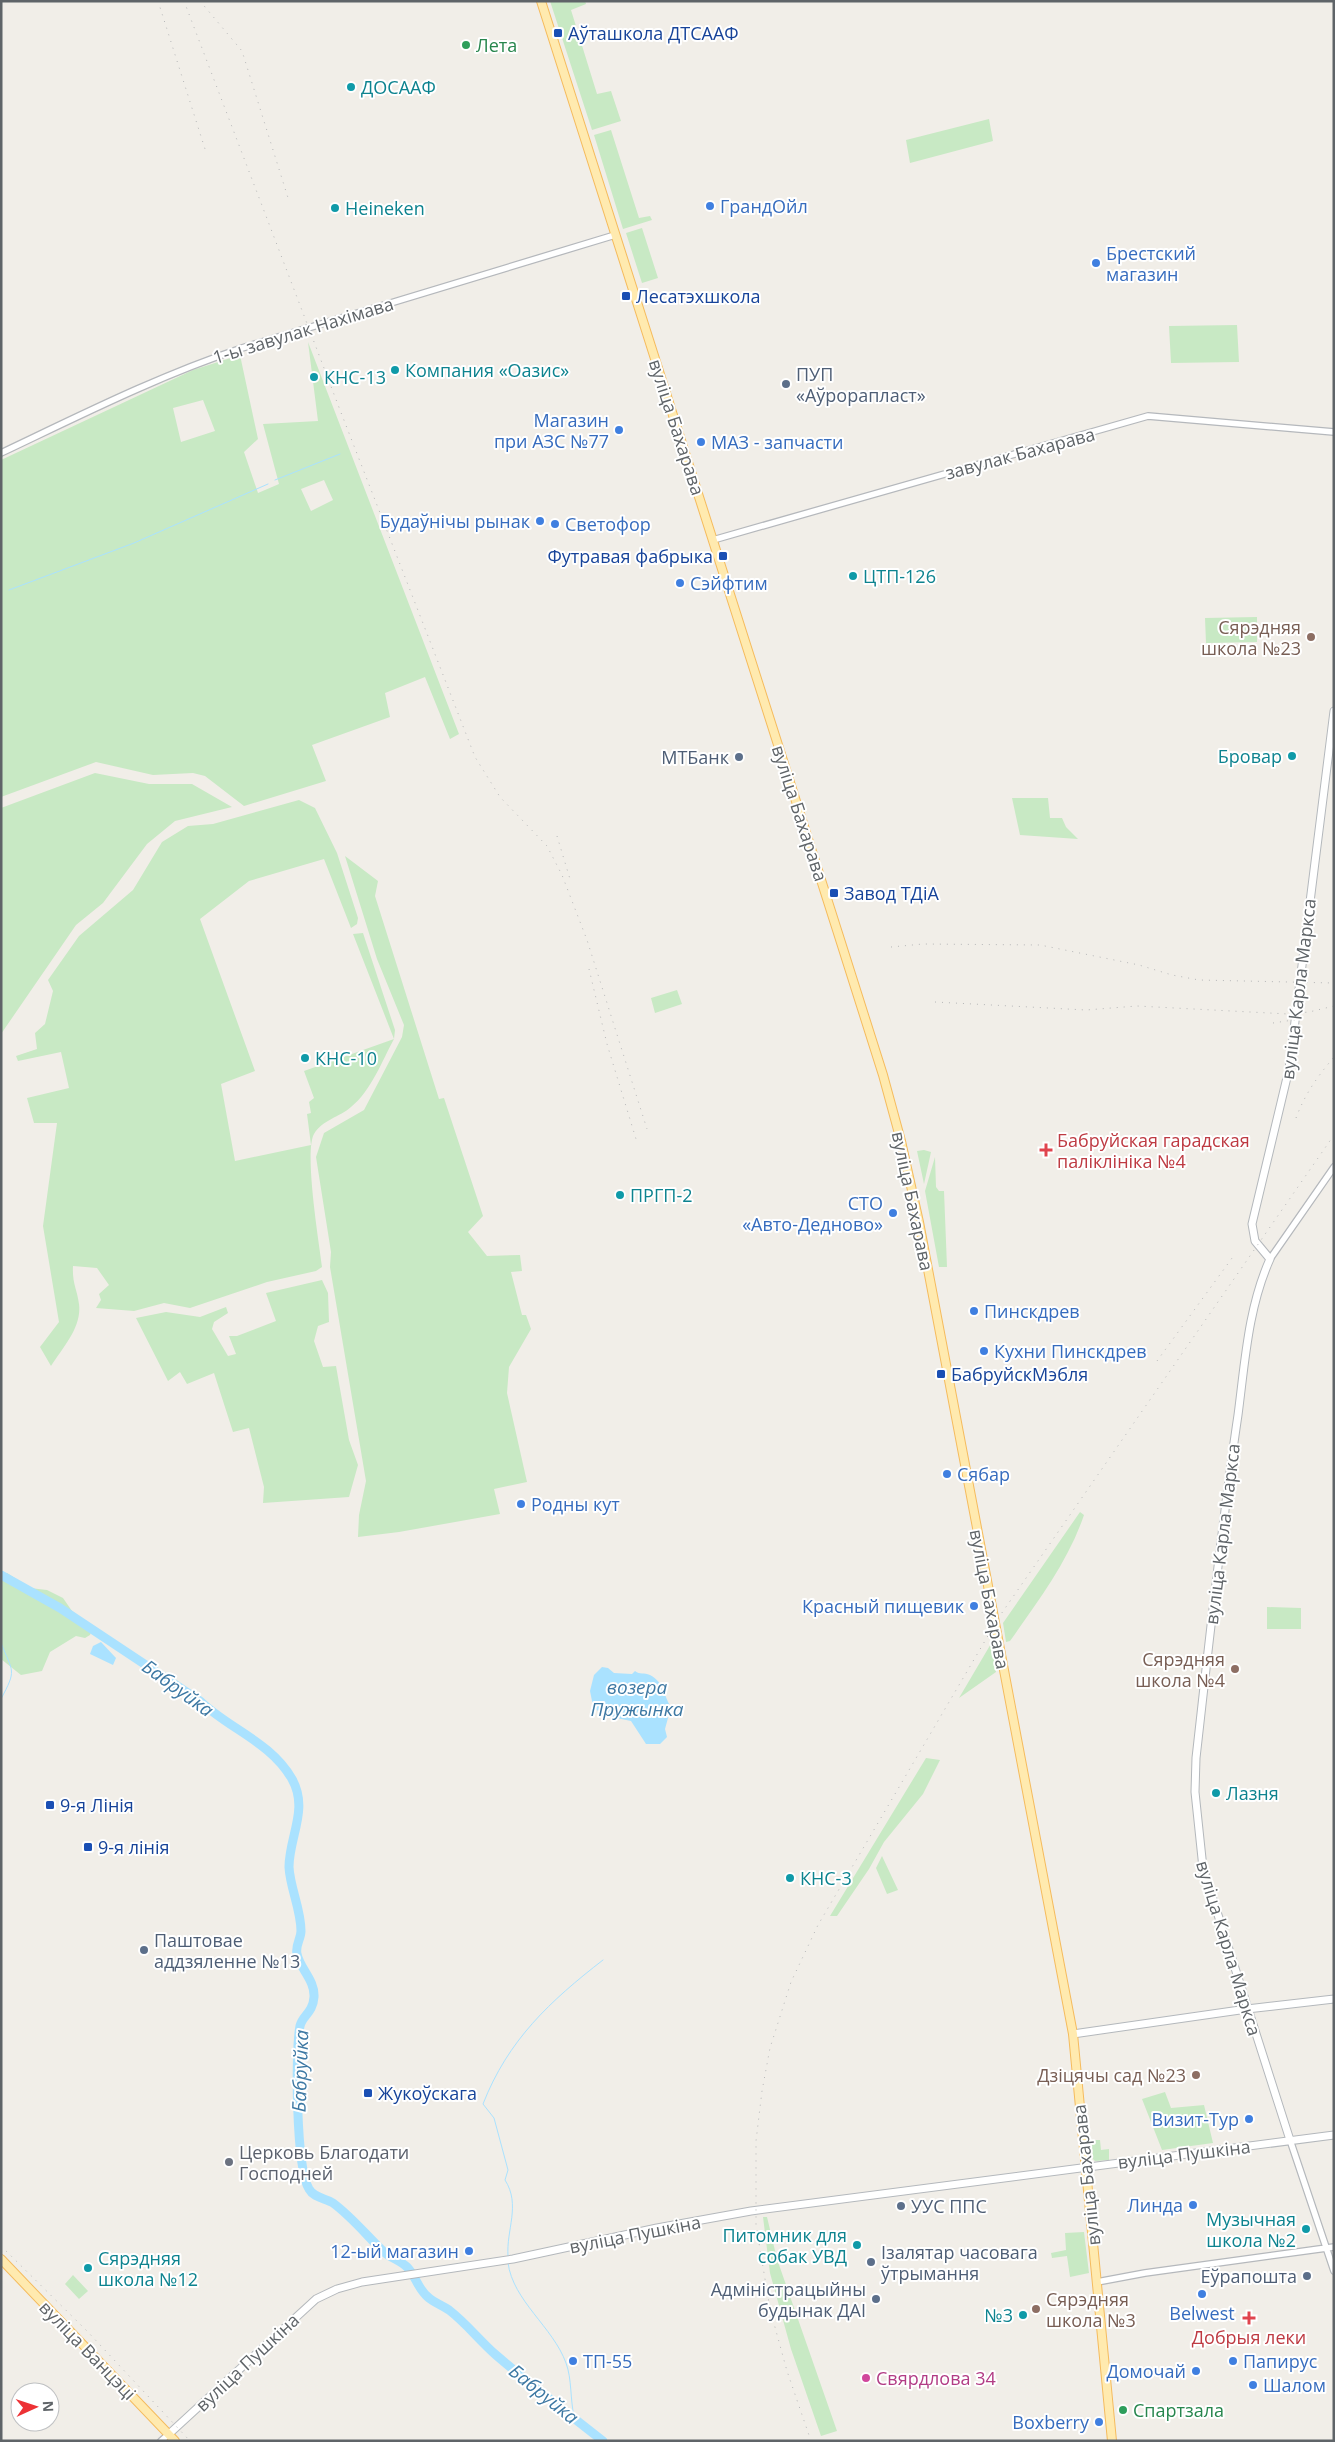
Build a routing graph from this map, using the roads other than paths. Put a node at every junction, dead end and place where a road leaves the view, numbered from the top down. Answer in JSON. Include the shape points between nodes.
{"nodes":[{"id":1,"x":541,"y":1,"type":"edge"},
{"id":2,"x":616,"y":235,"type":"junction"},
{"id":3,"x":1334,"y":432,"type":"edge"},
{"id":4,"x":1,"y":453,"type":"edge"},
{"id":5,"x":713,"y":540,"type":"junction"},
{"id":6,"x":1334,"y":711,"type":"edge"},
{"id":7,"x":1334,"y":1166,"type":"edge"},
{"id":8,"x":1270,"y":1259,"type":"junction"},
{"id":9,"x":1334,"y":1999,"type":"edge"},
{"id":10,"x":1247,"y":2009,"type":"junction"},
{"id":11,"x":1073,"y":2034,"type":"junction"},
{"id":12,"x":1334,"y":2135,"type":"edge"},
{"id":13,"x":1290,"y":2140,"type":"junction"},
{"id":14,"x":1084,"y":2167,"type":"junction"},
{"id":15,"x":1334,"y":2247,"type":"edge"},
{"id":16,"x":1326,"y":2248,"type":"junction"},
{"id":17,"x":1,"y":2259,"type":"edge"},
{"id":18,"x":1334,"y":2271,"type":"edge"},
{"id":19,"x":1097,"y":2282,"type":"junction"},
{"id":20,"x":169,"y":2434,"type":"junction"},
{"id":21,"x":161,"y":2441,"type":"edge"},
{"id":22,"x":175,"y":2441,"type":"edge"},
{"id":23,"x":1112,"y":2441,"type":"edge"}],
"edges":[{"from":1,"to":2,"type":"main road","name":"вуліца Бахарава"},
{"from":2,"to":4,"type":"street","name":"1-ы завулак Нахімава","via":[[194,364]]},
{"from":2,"to":5,"type":"main road","name":"вуліца Бахарава"},
{"from":3,"to":5,"type":"street","name":"завулак Бахарава","via":[[1148,416]]},
{"from":5,"to":11,"type":"main road","name":"вуліца Бахарава","via":[[902,1141]]},
{"from":6,"to":8,"type":"main road","name":"вуліца Карла Маркса","via":[[1290,1069],[1252,1224],[1255,1242]]},
{"from":7,"to":8,"type":"street","name":"вуліца Карла Маркса"},
{"from":8,"to":10,"type":"main road","name":"вуліца Карла Маркса","via":[[1251,1321],[1196,1758],[1195,1792],[1202,1868]]},
{"from":9,"to":10,"type":"main road"},
{"from":10,"to":11,"type":"main road"},
{"from":10,"to":13,"type":"main road","name":"вуліца Карла Маркса"},
{"from":11,"to":14,"type":"main road","name":"вуліца Бахарава"},
{"from":12,"to":13,"type":"main road","name":"вуліца Пушкіна"},
{"from":13,"to":14,"type":"main road","name":"вуліца Пушкіна"},
{"from":13,"to":16,"type":"street","name":"вуліца Карла Маркса"},
{"from":14,"to":19,"type":"main road","name":"вуліца Бахарава"},
{"from":14,"to":20,"type":"main road","name":"вуліца Пушкіна","via":[[751,2211],[508,2260],[337,2289],[316,2299]]},
{"from":15,"to":16,"type":"street"},
{"from":16,"to":18,"type":"street","name":"вуліца Карла Маркса"},
{"from":16,"to":19,"type":"street"},
{"from":17,"to":20,"type":"main road","name":"вуліца Ванцэці"},
{"from":19,"to":23,"type":"main road","name":"вуліца Бахарава"},
{"from":20,"to":21,"type":"street"},
{"from":20,"to":22,"type":"main road","name":"вуліца Ванцэці"}]}
